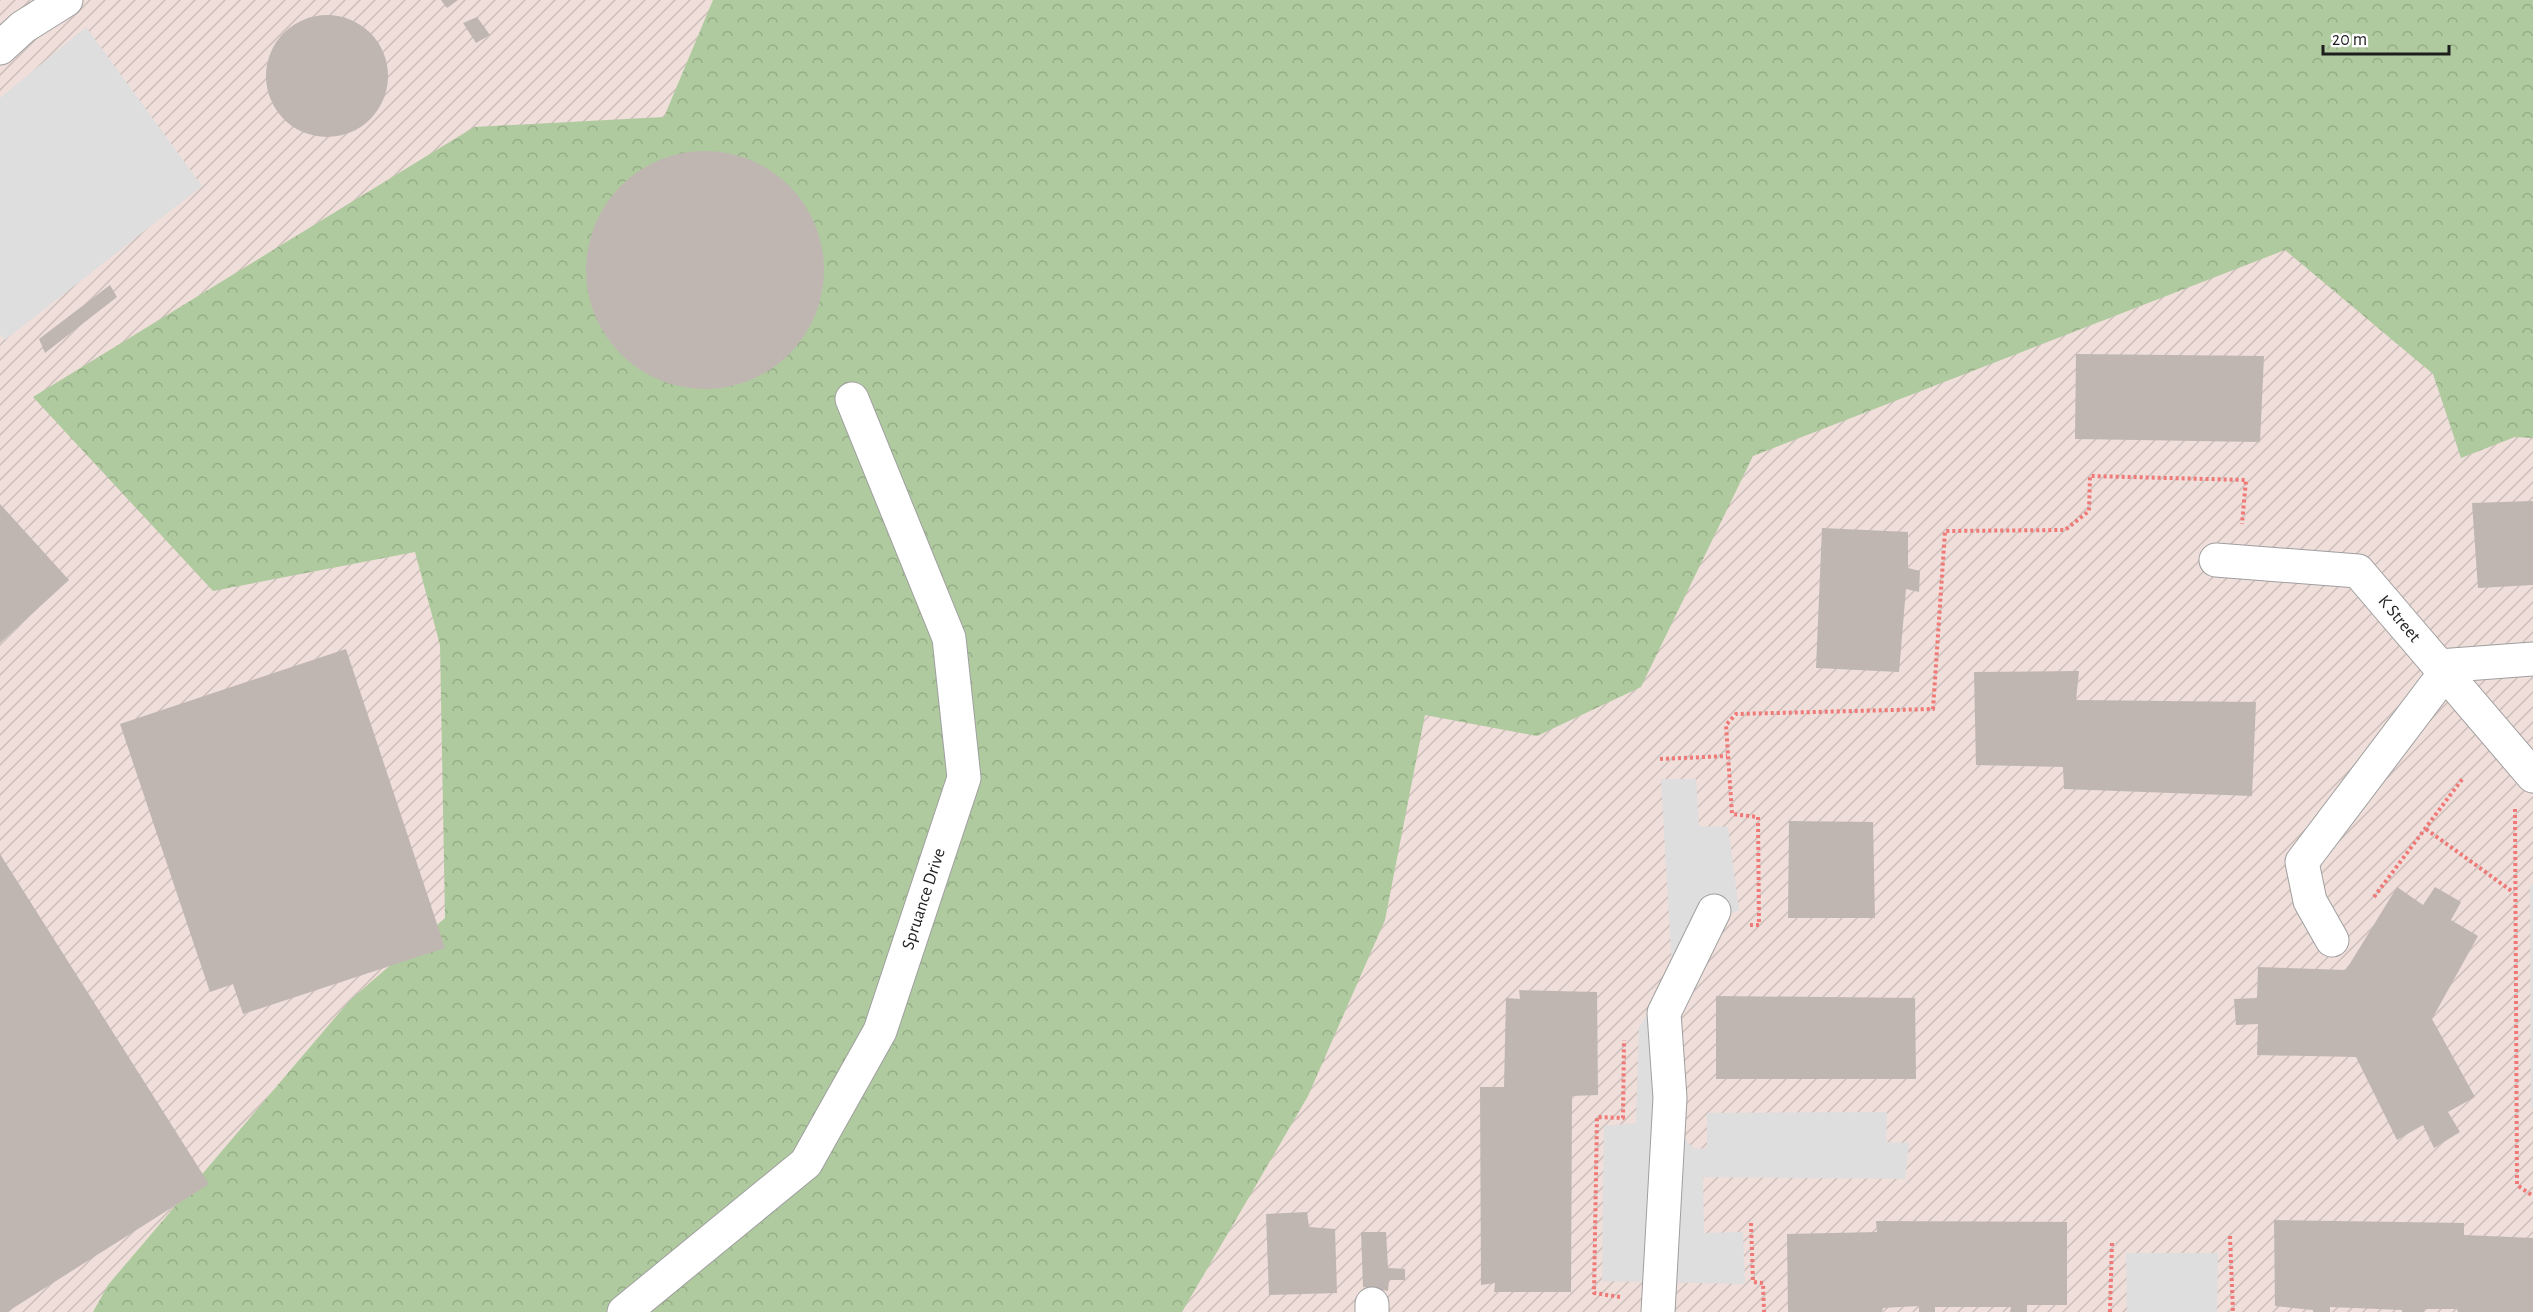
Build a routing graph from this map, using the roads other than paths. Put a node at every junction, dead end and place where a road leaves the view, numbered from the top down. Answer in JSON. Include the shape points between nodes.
{"nodes":[{"id":1,"x":66,"y":0,"type":"edge"},
{"id":2,"x":0,"y":48,"type":"edge"},
{"id":3,"x":852,"y":399,"type":"dead end"},
{"id":4,"x":2229,"y":561,"type":"road end"},
{"id":5,"x":2533,"y":659,"type":"edge"},
{"id":6,"x":2442,"y":670,"type":"junction"},
{"id":7,"x":2526,"y":768,"type":"edge"},
{"id":8,"x":1727,"y":918,"type":"road end"},
{"id":9,"x":2332,"y":940,"type":"dead end"},
{"id":10,"x":624,"y":1312,"type":"edge"},
{"id":11,"x":1658,"y":1312,"type":"edge"}],
"edges":[{"from":1,"to":2,"type":"street","via":[[23,27]]},
{"from":3,"to":10,"type":"street","name":"Spruance Drive","via":[[950,638],[963,778],[880,1031],[806,1162]]},
{"from":4,"to":6,"type":"street","name":"K Street","via":[[2358,571]]},
{"from":5,"to":6,"type":"street"},
{"from":6,"to":7,"type":"street","name":"K Street"},
{"from":6,"to":9,"type":"street","via":[[2302,862],[2310,901]]},
{"from":8,"to":11,"type":"street","via":[[1664,1013],[1670,1098]]}]}
